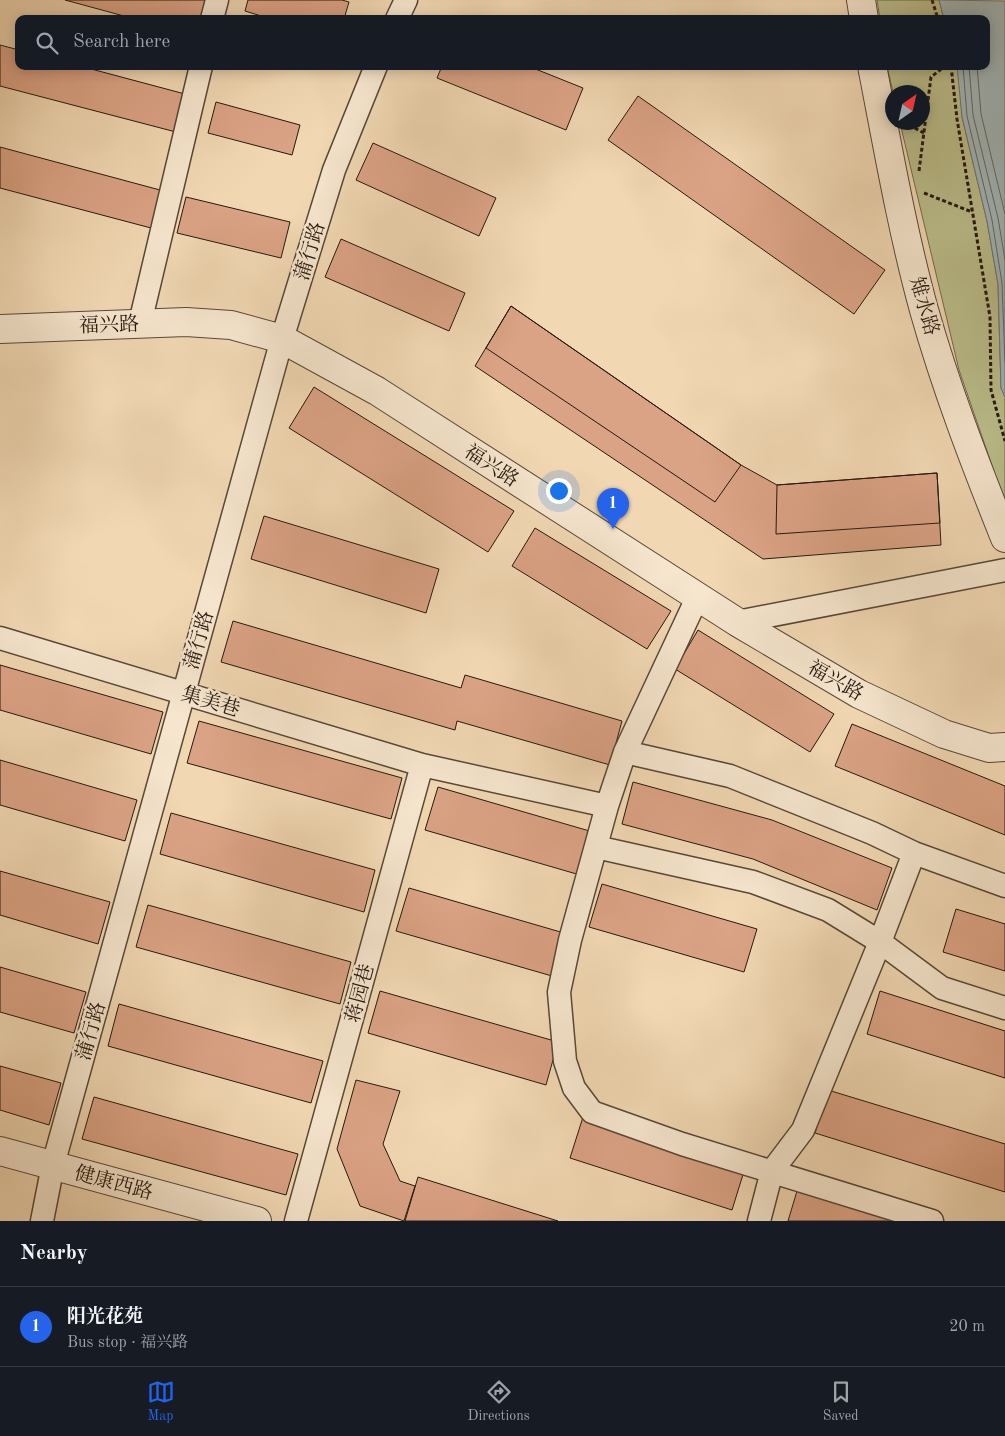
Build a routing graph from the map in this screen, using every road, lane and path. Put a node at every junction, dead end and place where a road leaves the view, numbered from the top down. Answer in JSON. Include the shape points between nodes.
{"nodes":[{"id":1,"x":217,"y":0,"type":"edge"},
{"id":2,"x":406,"y":0,"type":"edge"},
{"id":3,"x":860,"y":0,"type":"edge"},
{"id":4,"x":932,"y":0,"type":"edge"},
{"id":5,"x":213,"y":15,"type":"edge"},
{"id":6,"x":399,"y":15,"type":"edge"},
{"id":7,"x":863,"y":15,"type":"edge"},
{"id":8,"x":937,"y":15,"type":"edge"},
{"id":9,"x":200,"y":70,"type":"edge"},
{"id":10,"x":374,"y":70,"type":"edge"},
{"id":11,"x":873,"y":70,"type":"edge"},
{"id":12,"x":940,"y":70,"type":"edge"},
{"id":13,"x":951,"y":70,"type":"edge"},
{"id":14,"x":919,"y":130,"type":"edge"},
{"id":15,"x":924,"y":133,"type":"junction"},
{"id":16,"x":918,"y":180,"type":"dead end"},
{"id":17,"x":921,"y":188,"type":"dead end"},
{"id":18,"x":972,"y":212,"type":"junction"},
{"id":19,"x":140,"y":323,"type":"junction"},
{"id":20,"x":0,"y":329,"type":"edge"},
{"id":21,"x":282,"y":339,"type":"junction"},
{"id":22,"x":1005,"y":441,"type":"edge"},
{"id":23,"x":1005,"y":538,"type":"edge"},
{"id":24,"x":1005,"y":570,"type":"edge"},
{"id":25,"x":698,"y":596,"type":"junction"},
{"id":26,"x":737,"y":622,"type":"junction"},
{"id":27,"x":0,"y":638,"type":"edge"},
{"id":28,"x":184,"y":692,"type":"junction"},
{"id":29,"x":1000,"y":750,"type":"edge"},
{"id":30,"x":625,"y":752,"type":"junction"},
{"id":31,"x":422,"y":765,"type":"junction"},
{"id":32,"x":607,"y":806,"type":"junction"},
{"id":33,"x":596,"y":847,"type":"junction"},
{"id":34,"x":914,"y":852,"type":"junction"},
{"id":35,"x":1005,"y":886,"type":"edge"},
{"id":36,"x":880,"y":942,"type":"junction"},
{"id":37,"x":1005,"y":1008,"type":"edge"},
{"id":38,"x":0,"y":1151,"type":"edge"},
{"id":39,"x":53,"y":1165,"type":"junction"},
{"id":40,"x":772,"y":1171,"type":"junction"},
{"id":41,"x":42,"y":1221,"type":"edge"},
{"id":42,"x":256,"y":1221,"type":"edge"},
{"id":43,"x":296,"y":1221,"type":"edge"},
{"id":44,"x":759,"y":1221,"type":"edge"},
{"id":45,"x":932,"y":1221,"type":"edge"}],
"edges":[{"from":1,"to":5,"type":"street"},
{"from":2,"to":6,"type":"street"},
{"from":3,"to":7,"type":"street"},
{"from":4,"to":8,"type":"path"},
{"from":9,"to":19,"type":"street"},
{"from":10,"to":21,"type":"street","name":"蒲行路","via":[[334,170]]},
{"from":11,"to":23,"type":"street","name":"雉水路","via":[[924,311],[964,435]]},
{"from":12,"to":15,"type":"path","via":[[931,77]]},
{"from":13,"to":18,"type":"path"},
{"from":14,"to":15,"type":"path"},
{"from":15,"to":16,"type":"path"},
{"from":17,"to":18,"type":"path","via":[[924,195]]},
{"from":18,"to":22,"type":"path","via":[[990,317],[991,390]]},
{"from":19,"to":20,"type":"street","name":"福兴路"},
{"from":19,"to":21,"type":"street","name":"福兴路","via":[[231,325]]},
{"from":21,"to":25,"type":"street","name":"福兴路","via":[[377,391]]},
{"from":21,"to":28,"type":"street","name":"蒲行路"},
{"from":24,"to":26,"type":"street"},
{"from":25,"to":26,"type":"street","name":"福兴路"},
{"from":25,"to":30,"type":"street"},
{"from":26,"to":29,"type":"street","name":"福兴路","via":[[902,716],[944,734]]},
{"from":27,"to":28,"type":"street","name":"集美巷"},
{"from":28,"to":31,"type":"street","name":"集美巷"},
{"from":28,"to":39,"type":"street","name":"蒲行路"},
{"from":30,"to":32,"type":"street"},
{"from":30,"to":34,"type":"street","via":[[730,776]]},
{"from":31,"to":32,"type":"street","name":"集美巷"},
{"from":31,"to":43,"type":"street","name":"蒋园巷"},
{"from":32,"to":33,"type":"street"},
{"from":33,"to":36,"type":"street","via":[[753,882],[828,910]]},
{"from":33,"to":40,"type":"street","via":[[559,992],[565,1060],[574,1088],[592,1112]]},
{"from":34,"to":35,"type":"street"},
{"from":34,"to":36,"type":"street"},
{"from":36,"to":37,"type":"street","via":[[942,988]]},
{"from":36,"to":40,"type":"street","via":[[804,1130]]},
{"from":38,"to":39,"type":"street","name":"健康西路"},
{"from":39,"to":41,"type":"street","name":"蒲行路"},
{"from":39,"to":42,"type":"street","name":"健康西路"},
{"from":40,"to":44,"type":"street"},
{"from":40,"to":45,"type":"street"}]}
